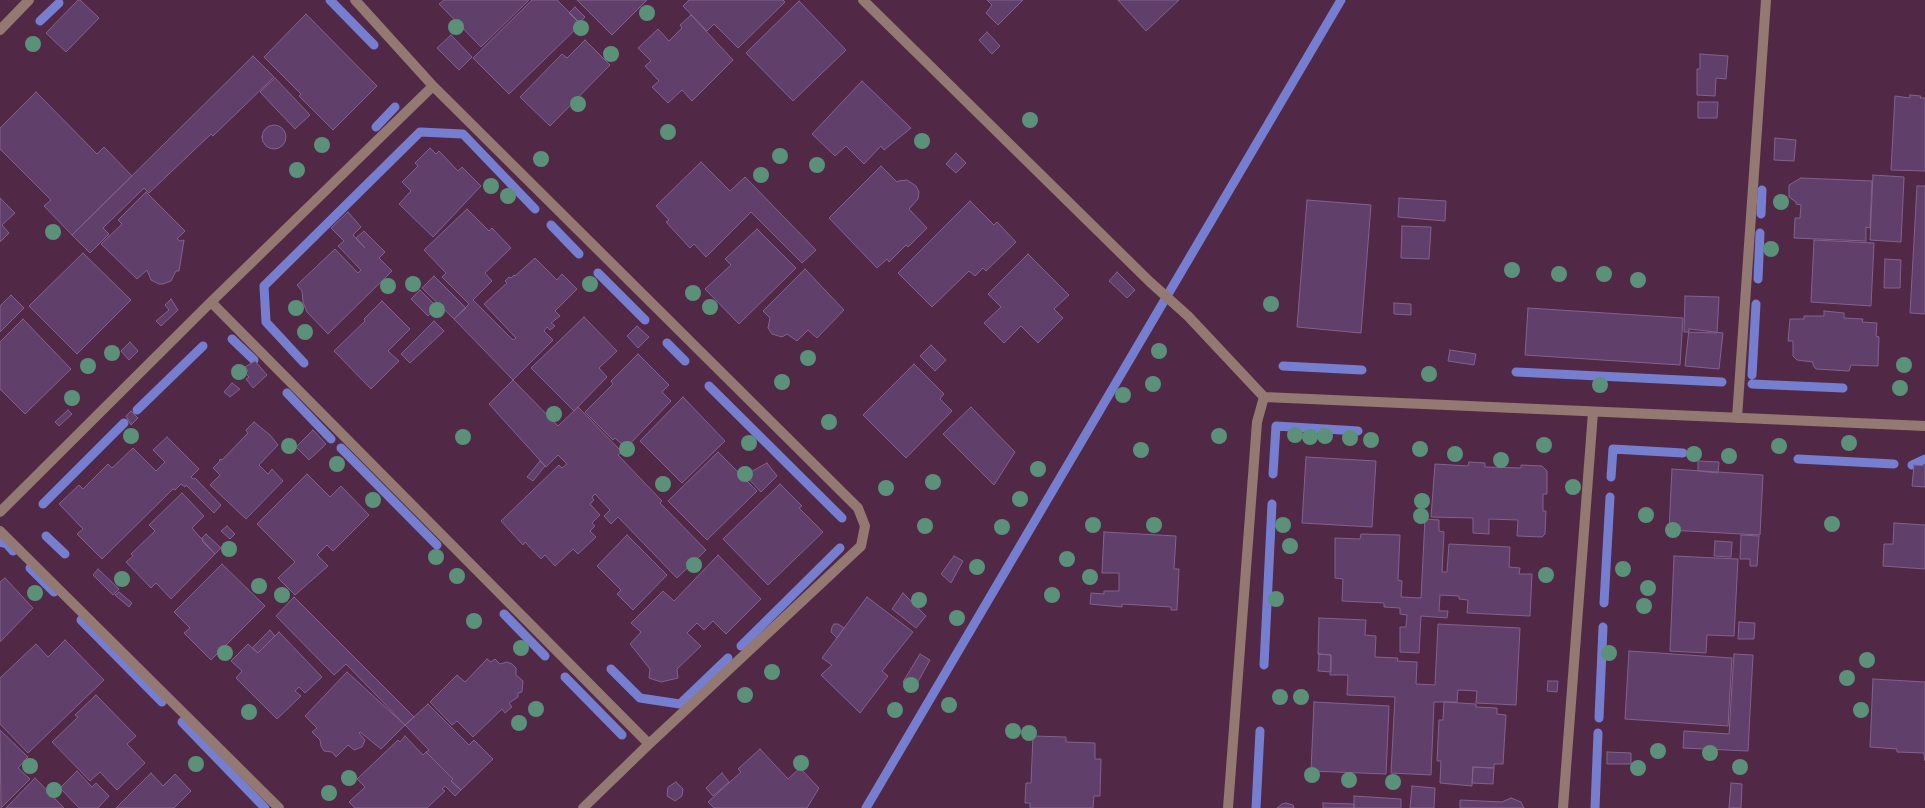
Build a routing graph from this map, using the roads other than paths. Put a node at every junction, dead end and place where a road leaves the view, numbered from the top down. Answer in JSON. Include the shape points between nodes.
{"nodes":[{"id":1,"x":29,"y":0,"type":"edge"},
{"id":2,"x":354,"y":0,"type":"edge"},
{"id":3,"x":863,"y":0,"type":"edge"},
{"id":4,"x":1766,"y":0,"type":"edge"},
{"id":5,"x":0,"y":30,"type":"edge"},
{"id":6,"x":433,"y":86,"type":"junction"},
{"id":7,"x":211,"y":302,"type":"junction"},
{"id":8,"x":1264,"y":397,"type":"junction"},
{"id":9,"x":1594,"y":412,"type":"junction"},
{"id":10,"x":1737,"y":418,"type":"junction"},
{"id":11,"x":1925,"y":426,"type":"edge"},
{"id":12,"x":0,"y":512,"type":"edge"},
{"id":13,"x":0,"y":531,"type":"edge"},
{"id":14,"x":649,"y":744,"type":"junction"},
{"id":15,"x":278,"y":808,"type":"edge"},
{"id":16,"x":583,"y":808,"type":"edge"},
{"id":17,"x":1228,"y":808,"type":"edge"},
{"id":18,"x":1563,"y":808,"type":"edge"}],
"edges":[{"from":1,"to":5,"type":"street"},
{"from":2,"to":6,"type":"street"},
{"from":3,"to":8,"type":"street","via":[[1188,316]]},
{"from":4,"to":10,"type":"street"},
{"from":6,"to":7,"type":"street"},
{"from":6,"to":14,"type":"street","via":[[858,508],[865,526],[861,546]]},
{"from":7,"to":12,"type":"street"},
{"from":7,"to":14,"type":"street"},
{"from":8,"to":9,"type":"street"},
{"from":8,"to":17,"type":"street","via":[[1257,422]]},
{"from":9,"to":10,"type":"street"},
{"from":9,"to":18,"type":"street"},
{"from":10,"to":11,"type":"street"},
{"from":13,"to":15,"type":"street"},
{"from":14,"to":16,"type":"street"}]}
